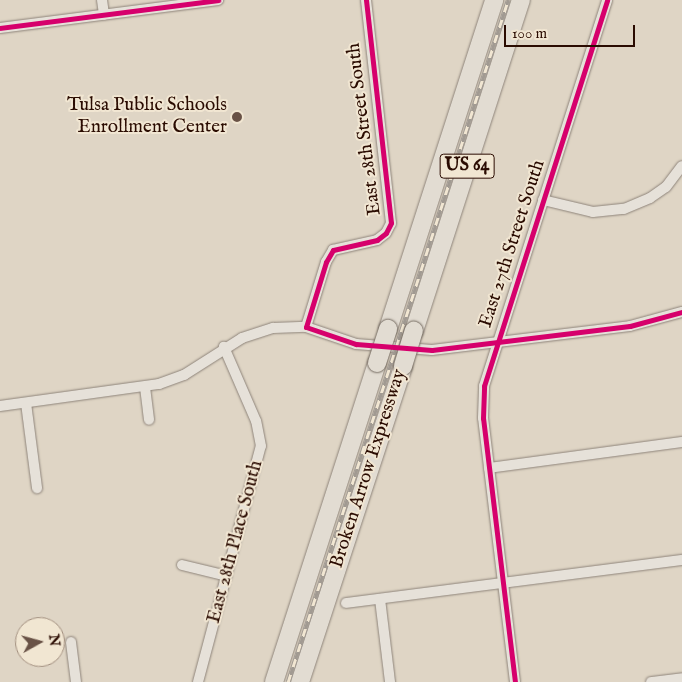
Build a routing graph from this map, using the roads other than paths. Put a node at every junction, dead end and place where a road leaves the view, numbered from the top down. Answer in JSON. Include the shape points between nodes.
{"nodes":[{"id":1,"x":102,"y":0,"type":"edge"},
{"id":2,"x":218,"y":0,"type":"edge"},
{"id":3,"x":366,"y":0,"type":"edge"},
{"id":4,"x":494,"y":0,"type":"edge"},
{"id":5,"x":521,"y":0,"type":"edge"},
{"id":6,"x":607,"y":0,"type":"edge"},
{"id":7,"x":104,"y":15,"type":"junction"},
{"id":8,"x":0,"y":28,"type":"edge"},
{"id":9,"x":682,"y":166,"type":"edge"},
{"id":10,"x":543,"y":200,"type":"junction"},
{"id":11,"x":682,"y":312,"type":"edge"},
{"id":12,"x":306,"y":327,"type":"junction"},
{"id":13,"x":496,"y":343,"type":"junction"},
{"id":14,"x":224,"y":348,"type":"junction"},
{"id":15,"x":145,"y":387,"type":"junction"},
{"id":16,"x":26,"y":403,"type":"junction"},
{"id":17,"x":0,"y":406,"type":"edge"},
{"id":18,"x":149,"y":420,"type":"dead end"},
{"id":19,"x":682,"y":442,"type":"edge"},
{"id":20,"x":489,"y":468,"type":"junction"},
{"id":21,"x":36,"y":488,"type":"dead end"},
{"id":22,"x":682,"y":560,"type":"edge"},
{"id":23,"x":182,"y":565,"type":"dead end"},
{"id":24,"x":227,"y":576,"type":"junction"},
{"id":25,"x":503,"y":583,"type":"junction"},
{"id":26,"x":380,"y":598,"type":"junction"},
{"id":27,"x":346,"y":603,"type":"dead end"},
{"id":28,"x":71,"y":642,"type":"dead end"},
{"id":29,"x":682,"y":678,"type":"edge"},
{"id":30,"x":76,"y":682,"type":"edge"},
{"id":31,"x":198,"y":682,"type":"edge"},
{"id":32,"x":274,"y":682,"type":"edge"},
{"id":33,"x":300,"y":682,"type":"edge"},
{"id":34,"x":390,"y":682,"type":"edge"},
{"id":35,"x":515,"y":682,"type":"edge"},
{"id":36,"x":651,"y":682,"type":"edge"}],
"edges":[{"from":1,"to":7,"type":"street"},
{"from":2,"to":7,"type":"street"},
{"from":3,"to":12,"type":"street","name":"East 28th Street South","via":[[391,223],[386,234],[377,240],[333,250],[326,262]]},
{"from":4,"to":32,"type":"highway","name":"Broken Arrow Expressway","number":"US 64","bridge":true},
{"from":5,"to":33,"type":"highway","name":"Broken Arrow Expressway","number":"US 64","bridge":true},
{"from":6,"to":10,"type":"street","name":"East 27th Street South"},
{"from":7,"to":8,"type":"street"},
{"from":9,"to":10,"type":"street","via":[[666,187],[624,209],[593,212]]},
{"from":10,"to":13,"type":"street","name":"East 27th Street South"},
{"from":11,"to":13,"type":"street","via":[[630,326]]},
{"from":12,"to":13,"type":"street","via":[[356,344],[432,350]]},
{"from":12,"to":14,"type":"street","via":[[259,332]]},
{"from":13,"to":20,"type":"street","name":"East 27th Street South","via":[[484,386],[483,418]]},
{"from":14,"to":15,"type":"street","via":[[184,375]]},
{"from":14,"to":24,"type":"street","name":"East 28th Place South","via":[[256,420],[261,446]]},
{"from":15,"to":16,"type":"street"},
{"from":15,"to":18,"type":"street"},
{"from":16,"to":17,"type":"street"},
{"from":16,"to":21,"type":"street"},
{"from":19,"to":20,"type":"street"},
{"from":20,"to":25,"type":"street","name":"East 27th Street South"},
{"from":22,"to":25,"type":"street"},
{"from":23,"to":24,"type":"street"},
{"from":24,"to":31,"type":"street","name":"East 28th Place South"},
{"from":25,"to":26,"type":"street"},
{"from":25,"to":35,"type":"street","name":"East 27th Street South"},
{"from":26,"to":27,"type":"street"},
{"from":26,"to":34,"type":"street"},
{"from":28,"to":30,"type":"street"},
{"from":29,"to":36,"type":"street"}]}
